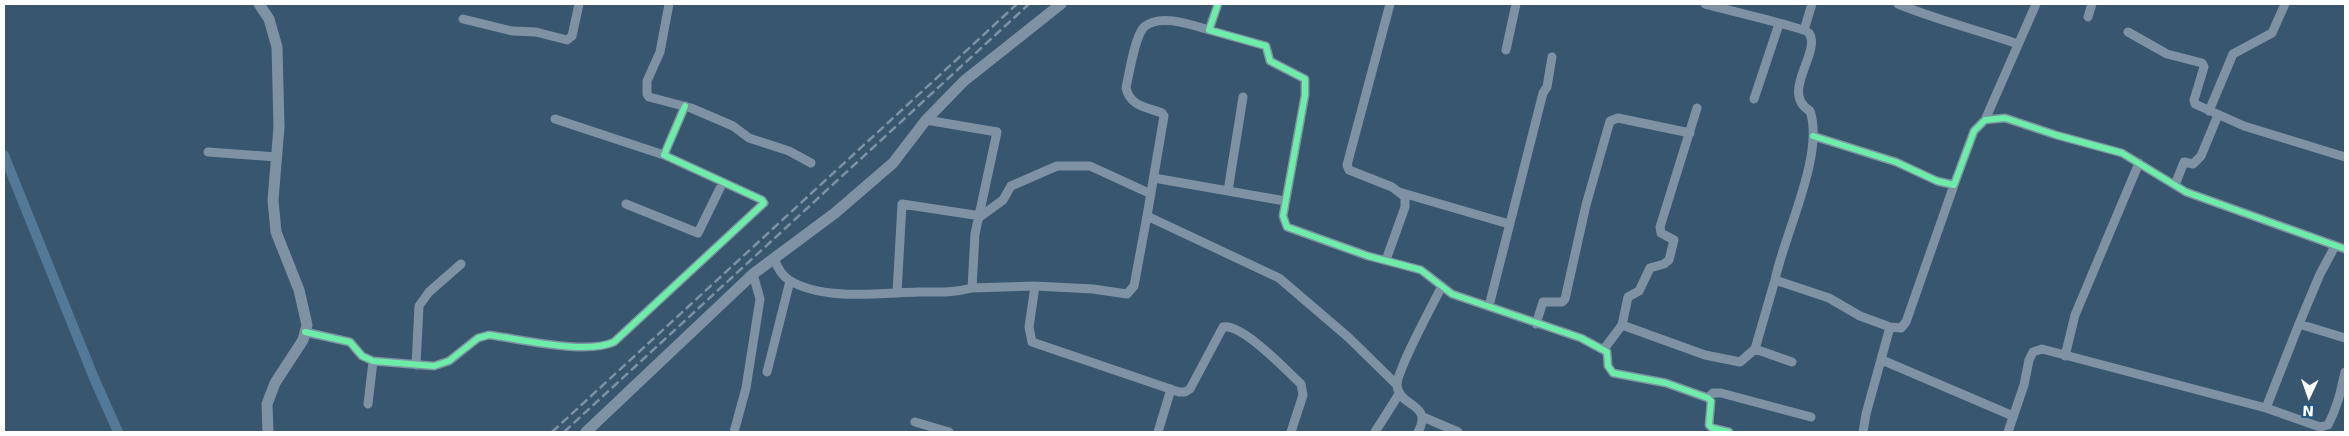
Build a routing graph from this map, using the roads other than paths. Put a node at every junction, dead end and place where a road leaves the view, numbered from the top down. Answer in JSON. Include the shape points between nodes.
{"nodes":[{"id":1,"x":259,"y":4,"type":"edge"},
{"id":2,"x":579,"y":4,"type":"edge"},
{"id":3,"x":669,"y":4,"type":"edge"},
{"id":4,"x":1061,"y":4,"type":"edge"},
{"id":5,"x":1218,"y":4,"type":"edge"},
{"id":6,"x":1390,"y":4,"type":"edge"},
{"id":7,"x":1516,"y":4,"type":"edge"},
{"id":8,"x":1705,"y":4,"type":"edge"},
{"id":9,"x":1812,"y":4,"type":"edge"},
{"id":10,"x":1898,"y":4,"type":"edge"},
{"id":11,"x":2092,"y":4,"type":"edge"},
{"id":12,"x":2285,"y":4,"type":"edge"},
{"id":13,"x":2032,"y":5,"type":"edge"},
{"id":14,"x":2088,"y":17,"type":"dead end"},
{"id":15,"x":463,"y":19,"type":"dead end"},
{"id":16,"x":1779,"y":24,"type":"junction"},
{"id":17,"x":1210,"y":30,"type":"junction"},
{"id":18,"x":1804,"y":30,"type":"junction"},
{"id":19,"x":2128,"y":32,"type":"dead end"},
{"id":20,"x":2018,"y":44,"type":"junction"},
{"id":21,"x":1506,"y":50,"type":"dead end"},
{"id":22,"x":1552,"y":57,"type":"dead end"},
{"id":23,"x":1243,"y":97,"type":"dead end"},
{"id":24,"x":1754,"y":100,"type":"dead end"},
{"id":25,"x":685,"y":106,"type":"junction"},
{"id":26,"x":1697,"y":108,"type":"dead end"},
{"id":27,"x":2214,"y":113,"type":"junction"},
{"id":28,"x":555,"y":119,"type":"dead end"},
{"id":29,"x":926,"y":120,"type":"junction"},
{"id":30,"x":1985,"y":120,"type":"junction"},
{"id":31,"x":1690,"y":133,"type":"junction"},
{"id":32,"x":1813,"y":136,"type":"junction"},
{"id":33,"x":208,"y":152,"type":"dead end"},
{"id":34,"x":664,"y":156,"type":"junction"},
{"id":35,"x":277,"y":157,"type":"junction"},
{"id":36,"x":2345,"y":157,"type":"edge"},
{"id":37,"x":811,"y":163,"type":"dead end"},
{"id":38,"x":2139,"y":163,"type":"junction"},
{"id":39,"x":1154,"y":178,"type":"junction"},
{"id":40,"x":723,"y":182,"type":"junction"},
{"id":41,"x":1954,"y":185,"type":"junction"},
{"id":42,"x":2175,"y":185,"type":"junction"},
{"id":43,"x":1228,"y":191,"type":"junction"},
{"id":44,"x":1399,"y":192,"type":"junction"},
{"id":45,"x":1151,"y":194,"type":"junction"},
{"id":46,"x":1285,"y":201,"type":"junction"},
{"id":47,"x":626,"y":204,"type":"dead end"},
{"id":48,"x":981,"y":216,"type":"junction"},
{"id":49,"x":1147,"y":216,"type":"junction"},
{"id":50,"x":1509,"y":224,"type":"junction"},
{"id":51,"x":2335,"y":246,"type":"junction"},
{"id":52,"x":2345,"y":248,"type":"edge"},
{"id":53,"x":774,"y":258,"type":"junction"},
{"id":54,"x":1386,"y":260,"type":"junction"},
{"id":55,"x":461,"y":264,"type":"dead end"},
{"id":56,"x":753,"y":274,"type":"junction"},
{"id":57,"x":1774,"y":280,"type":"junction"},
{"id":58,"x":790,"y":281,"type":"junction"},
{"id":59,"x":1035,"y":286,"type":"junction"},
{"id":60,"x":1442,"y":286,"type":"junction"},
{"id":61,"x":972,"y":288,"type":"junction"},
{"id":62,"x":897,"y":293,"type":"junction"},
{"id":63,"x":1489,"y":306,"type":"junction"},
{"id":64,"x":1536,"y":324,"type":"junction"},
{"id":65,"x":2299,"y":324,"type":"junction"},
{"id":66,"x":1622,"y":325,"type":"junction"},
{"id":67,"x":1890,"y":327,"type":"junction"},
{"id":68,"x":305,"y":332,"type":"junction"},
{"id":69,"x":2345,"y":338,"type":"edge"},
{"id":70,"x":1604,"y":349,"type":"junction"},
{"id":71,"x":1755,"y":349,"type":"junction"},
{"id":72,"x":2065,"y":356,"type":"junction"},
{"id":73,"x":1882,"y":360,"type":"junction"},
{"id":74,"x":373,"y":361,"type":"junction"},
{"id":75,"x":1792,"y":362,"type":"dead end"},
{"id":76,"x":416,"y":364,"type":"junction"},
{"id":77,"x":767,"y":372,"type":"dead end"},
{"id":78,"x":2345,"y":372,"type":"edge"},
{"id":79,"x":1171,"y":389,"type":"junction"},
{"id":80,"x":1398,"y":390,"type":"junction"},
{"id":81,"x":1708,"y":398,"type":"junction"},
{"id":82,"x":368,"y":404,"type":"dead end"},
{"id":83,"x":2266,"y":408,"type":"junction"},
{"id":84,"x":1422,"y":416,"type":"junction"},
{"id":85,"x":1811,"y":416,"type":"dead end"},
{"id":86,"x":2013,"y":416,"type":"junction"},
{"id":87,"x":915,"y":422,"type":"dead end"},
{"id":88,"x":944,"y":431,"type":"edge"},
{"id":89,"x":268,"y":432,"type":"edge"},
{"id":90,"x":586,"y":432,"type":"edge"},
{"id":91,"x":734,"y":432,"type":"edge"},
{"id":92,"x":1158,"y":432,"type":"edge"},
{"id":93,"x":1291,"y":432,"type":"edge"},
{"id":94,"x":1374,"y":432,"type":"edge"},
{"id":95,"x":1418,"y":432,"type":"edge"},
{"id":96,"x":1458,"y":432,"type":"edge"},
{"id":97,"x":1729,"y":432,"type":"edge"},
{"id":98,"x":1863,"y":432,"type":"edge"},
{"id":99,"x":2008,"y":432,"type":"edge"}],
"edges":[{"from":1,"to":35,"type":"street","via":[[269,19],[277,47],[280,127]]},
{"from":2,"to":15,"type":"street","via":[[572,36],[567,40]]},
{"from":3,"to":25,"type":"street","via":[[660,52],[647,81],[647,94],[655,100]]},
{"from":4,"to":29,"type":"street","via":[[964,81]]},
{"from":5,"to":17,"type":"street"},
{"from":6,"to":44,"type":"street","via":[[1347,165],[1349,170]]},
{"from":7,"to":21,"type":"street"},
{"from":8,"to":16,"type":"street"},
{"from":9,"to":18,"type":"street"},
{"from":10,"to":20,"type":"street"},
{"from":11,"to":14,"type":"street"},
{"from":12,"to":27,"type":"street","via":[[2272,33],[2233,54]]},
{"from":13,"to":20,"type":"street"},
{"from":16,"to":18,"type":"street"},
{"from":16,"to":24,"type":"street"},
{"from":17,"to":39,"type":"street","via":[[1160,21],[1145,27],[1140,35],[1126,88],[1133,103],[1162,112],[1164,116]]},
{"from":17,"to":46,"type":"street","via":[[1266,46],[1270,61],[1305,79],[1305,95]]},
{"from":18,"to":32,"type":"street","via":[[1811,40],[1798,95],[1813,119]]},
{"from":19,"to":27,"type":"street","via":[[2167,54],[2202,63],[2204,67],[2194,102]]},
{"from":20,"to":30,"type":"street"},
{"from":22,"to":50,"type":"street","via":[[1547,87]]},
{"from":23,"to":43,"type":"street"},
{"from":25,"to":34,"type":"street"},
{"from":25,"to":37,"type":"street","via":[[732,126],[749,138]]},
{"from":26,"to":31,"type":"street"},
{"from":27,"to":36,"type":"street","via":[[2244,126]]},
{"from":27,"to":42,"type":"street","via":[[2201,156],[2193,164],[2184,162]]},
{"from":28,"to":34,"type":"street"},
{"from":29,"to":48,"type":"street","via":[[997,132]]},
{"from":29,"to":53,"type":"street","via":[[893,163],[836,213]]},
{"from":30,"to":38,"type":"street","via":[[2005,118],[2122,153]]},
{"from":30,"to":41,"type":"street","via":[[1971,136]]},
{"from":31,"to":64,"type":"street","via":[[1618,118],[1610,121],[1586,205],[1566,299],[1543,302]]},
{"from":31,"to":66,"type":"street","via":[[1660,227],[1661,233],[1674,240],[1669,260],[1647,272],[1639,291],[1628,297]]},
{"from":32,"to":41,"type":"street","via":[[1896,162],[1937,181]]},
{"from":32,"to":57,"type":"street","via":[[1810,161]]},
{"from":33,"to":35,"type":"street"},
{"from":34,"to":40,"type":"street"},
{"from":35,"to":68,"type":"street","via":[[273,200],[276,232],[298,290]]},
{"from":38,"to":42,"type":"street"},
{"from":38,"to":72,"type":"street","via":[[2076,315]]},
{"from":39,"to":43,"type":"street"},
{"from":39,"to":45,"type":"street"},
{"from":40,"to":47,"type":"street","via":[[698,233]]},
{"from":40,"to":76,"type":"street","via":[[762,200],[762,207],[614,342],[588,348],[489,335],[478,338],[442,365]]},
{"from":41,"to":67,"type":"street","via":[[1906,322],[1900,328]]},
{"from":42,"to":51,"type":"street","via":[[2229,209]]},
{"from":43,"to":46,"type":"street"},
{"from":44,"to":50,"type":"street"},
{"from":44,"to":54,"type":"street","via":[[1406,201]]},
{"from":45,"to":48,"type":"street","via":[[1090,166],[1057,166],[1011,186],[1003,200]]},
{"from":45,"to":49,"type":"street"},
{"from":46,"to":54,"type":"street","via":[[1283,216],[1287,226]]},
{"from":48,"to":61,"type":"street","via":[[975,234]]},
{"from":48,"to":62,"type":"street","via":[[902,204]]},
{"from":49,"to":59,"type":"street","via":[[1131,292]]},
{"from":49,"to":80,"type":"street","via":[[1279,278],[1348,337]]},
{"from":50,"to":63,"type":"street"},
{"from":51,"to":52,"type":"street"},
{"from":51,"to":65,"type":"street"},
{"from":53,"to":56,"type":"street"},
{"from":53,"to":58,"type":"street","via":[[782,274]]},
{"from":54,"to":60,"type":"street","via":[[1420,270]]},
{"from":55,"to":76,"type":"street","via":[[419,306]]},
{"from":56,"to":90,"type":"street"},
{"from":56,"to":91,"type":"street","via":[[760,299],[746,388]]},
{"from":57,"to":67,"type":"street","via":[[1829,298],[1860,316]]},
{"from":57,"to":71,"type":"street"},
{"from":58,"to":62,"type":"street","via":[[833,292]]},
{"from":58,"to":77,"type":"street"},
{"from":59,"to":61,"type":"street"},
{"from":59,"to":79,"type":"street","via":[[1030,327],[1032,342]]},
{"from":60,"to":63,"type":"street","via":[[1452,294]]},
{"from":60,"to":80,"type":"street","via":[[1400,370]]},
{"from":61,"to":62,"type":"street","via":[[953,293]]},
{"from":63,"to":64,"type":"street"},
{"from":64,"to":70,"type":"street"},
{"from":65,"to":69,"type":"street"},
{"from":65,"to":83,"type":"street"},
{"from":66,"to":70,"type":"street"},
{"from":66,"to":71,"type":"street","via":[[1731,361],[1740,362]]},
{"from":67,"to":73,"type":"street"},
{"from":68,"to":74,"type":"street","via":[[350,342],[362,356]]},
{"from":68,"to":89,"type":"street","via":[[267,404]]},
{"from":70,"to":81,"type":"street","via":[[1613,373],[1666,383]]},
{"from":71,"to":75,"type":"street"},
{"from":72,"to":83,"type":"street"},
{"from":72,"to":86,"type":"street","via":[[2042,349],[2033,352]]},
{"from":73,"to":86,"type":"street"},
{"from":73,"to":98,"type":"street"},
{"from":74,"to":76,"type":"street"},
{"from":74,"to":82,"type":"street"},
{"from":78,"to":83,"type":"street","via":[[2332,417],[2324,427]]},
{"from":79,"to":92,"type":"street"},
{"from":79,"to":93,"type":"street","via":[[1185,392],[1190,389],[1220,329],[1227,326],[1254,340],[1302,384],[1303,395]]},
{"from":80,"to":84,"type":"street"},
{"from":80,"to":94,"type":"street"},
{"from":81,"to":85,"type":"street","via":[[1713,393],[1721,393]]},
{"from":81,"to":97,"type":"street","via":[[1711,401],[1709,425]]},
{"from":84,"to":95,"type":"street"},
{"from":84,"to":96,"type":"street"},
{"from":86,"to":99,"type":"street"},
{"from":87,"to":88,"type":"street"}]}
